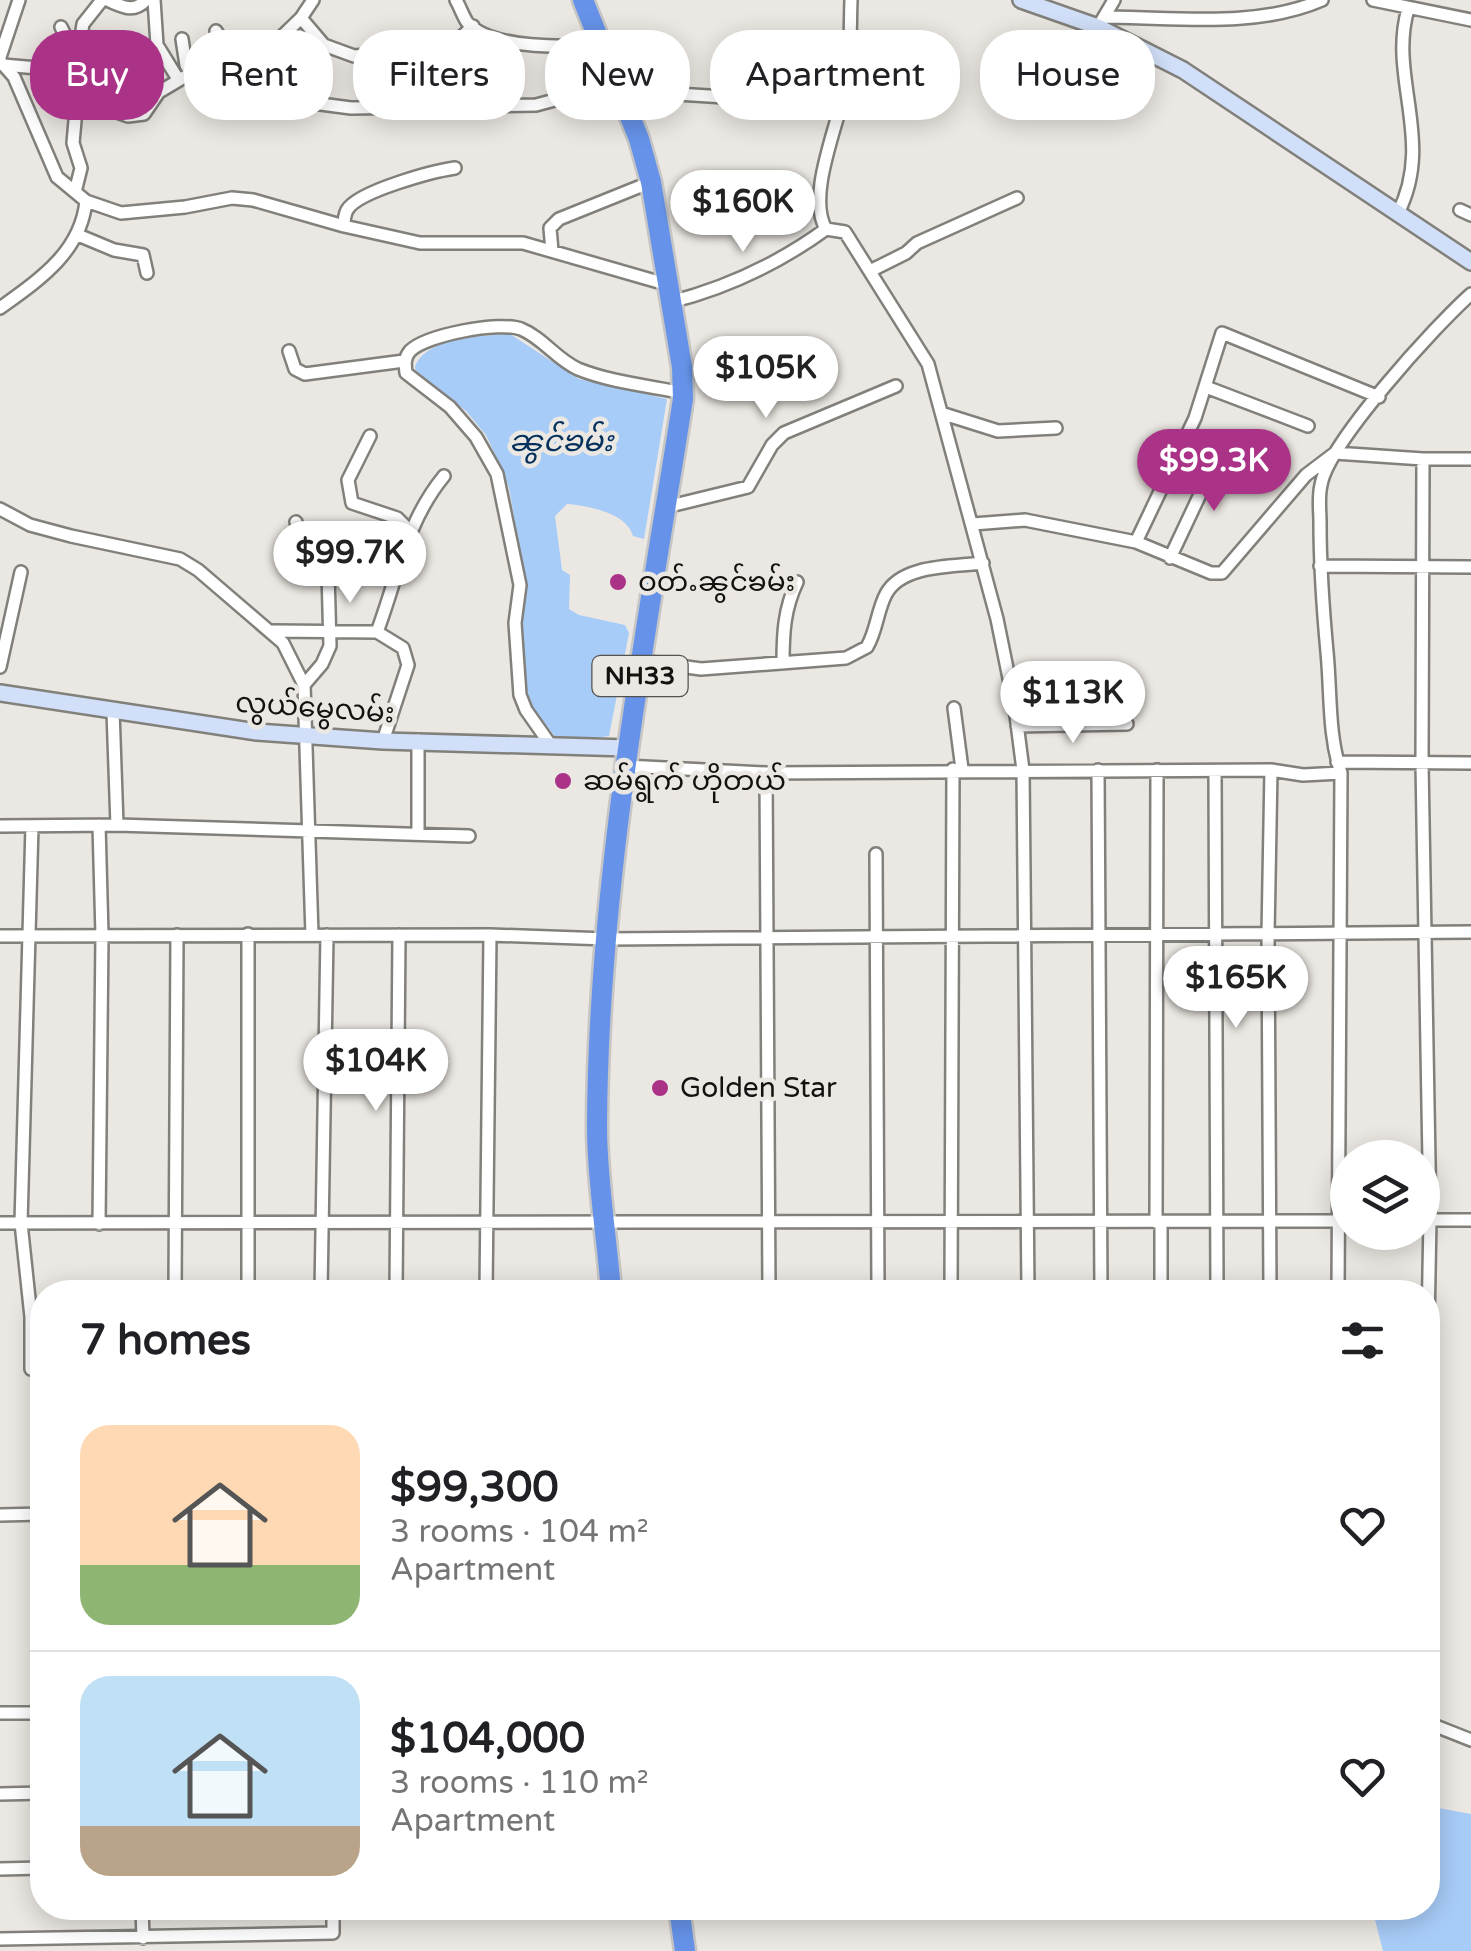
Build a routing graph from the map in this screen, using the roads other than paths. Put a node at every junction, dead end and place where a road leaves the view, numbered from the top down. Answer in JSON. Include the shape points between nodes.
{"nodes":[{"id":1,"x":19,"y":0,"type":"edge"},
{"id":2,"x":104,"y":0,"type":"edge"},
{"id":3,"x":150,"y":0,"type":"edge"},
{"id":4,"x":313,"y":0,"type":"edge"},
{"id":5,"x":456,"y":0,"type":"edge"},
{"id":6,"x":583,"y":0,"type":"edge"},
{"id":7,"x":851,"y":0,"type":"edge"},
{"id":8,"x":1020,"y":0,"type":"edge"},
{"id":9,"x":1114,"y":0,"type":"edge"},
{"id":10,"x":1168,"y":0,"type":"edge"},
{"id":11,"x":1322,"y":0,"type":"edge"},
{"id":12,"x":1372,"y":0,"type":"edge"},
{"id":13,"x":1408,"y":9,"type":"junction"},
{"id":14,"x":1166,"y":17,"type":"junction"},
{"id":15,"x":301,"y":18,"type":"junction"},
{"id":16,"x":1471,"y":20,"type":"edge"},
{"id":17,"x":1101,"y":22,"type":"junction"},
{"id":18,"x":472,"y":26,"type":"junction"},
{"id":19,"x":61,"y":27,"type":"dead end"},
{"id":20,"x":62,"y":30,"type":"edge"},
{"id":21,"x":81,"y":30,"type":"edge"},
{"id":22,"x":289,"y":30,"type":"edge"},
{"id":23,"x":596,"y":30,"type":"edge"},
{"id":24,"x":182,"y":39,"type":"dead end"},
{"id":25,"x":545,"y":47,"type":"edge"},
{"id":26,"x":184,"y":52,"type":"edge"},
{"id":27,"x":1,"y":61,"type":"edge"},
{"id":28,"x":30,"y":65,"type":"edge"},
{"id":29,"x":184,"y":76,"type":"edge"},
{"id":30,"x":178,"y":79,"type":"junction"},
{"id":31,"x":164,"y":88,"type":"edge"},
{"id":32,"x":545,"y":102,"type":"edge"},
{"id":33,"x":333,"y":106,"type":"edge"},
{"id":34,"x":74,"y":120,"type":"edge"},
{"id":35,"x":632,"y":120,"type":"edge"},
{"id":36,"x":455,"y":168,"type":"dead end"},
{"id":37,"x":651,"y":182,"type":"junction"},
{"id":38,"x":80,"y":197,"type":"junction"},
{"id":39,"x":1017,"y":198,"type":"dead end"},
{"id":40,"x":1398,"y":213,"type":"junction"},
{"id":41,"x":344,"y":226,"type":"junction"},
{"id":42,"x":826,"y":229,"type":"junction"},
{"id":43,"x":78,"y":235,"type":"junction"},
{"id":44,"x":552,"y":251,"type":"junction"},
{"id":45,"x":1470,"y":257,"type":"edge"},
{"id":46,"x":870,"y":271,"type":"junction"},
{"id":47,"x":147,"y":272,"type":"dead end"},
{"id":48,"x":670,"y":293,"type":"junction"},
{"id":49,"x":1471,"y":294,"type":"edge"},
{"id":50,"x":0,"y":308,"type":"edge"},
{"id":51,"x":289,"y":351,"type":"dead end"},
{"id":52,"x":404,"y":361,"type":"junction"},
{"id":53,"x":896,"y":386,"type":"dead end"},
{"id":54,"x":1206,"y":387,"type":"junction"},
{"id":55,"x":683,"y":393,"type":"junction"},
{"id":56,"x":1378,"y":396,"type":"junction"},
{"id":57,"x":944,"y":414,"type":"junction"},
{"id":58,"x":1308,"y":426,"type":"dead end"},
{"id":59,"x":1056,"y":428,"type":"dead end"},
{"id":60,"x":370,"y":436,"type":"dead end"},
{"id":61,"x":1220,"y":452,"type":"dead end"},
{"id":62,"x":1335,"y":453,"type":"junction"},
{"id":63,"x":1471,"y":459,"type":"edge"},
{"id":64,"x":1423,"y":460,"type":"junction"},
{"id":65,"x":444,"y":476,"type":"dead end"},
{"id":66,"x":666,"y":507,"type":"junction"},
{"id":67,"x":0,"y":510,"type":"edge"},
{"id":68,"x":296,"y":522,"type":"dead end"},
{"id":69,"x":973,"y":524,"type":"junction"},
{"id":70,"x":410,"y":530,"type":"junction"},
{"id":71,"x":1136,"y":542,"type":"junction"},
{"id":72,"x":1170,"y":558,"type":"junction"},
{"id":73,"x":983,"y":563,"type":"junction"},
{"id":74,"x":1320,"y":566,"type":"junction"},
{"id":75,"x":1422,"y":567,"type":"junction"},
{"id":76,"x":1471,"y":567,"type":"edge"},
{"id":77,"x":20,"y":572,"type":"dead end"},
{"id":78,"x":797,"y":582,"type":"dead end"},
{"id":79,"x":272,"y":631,"type":"junction"},
{"id":80,"x":377,"y":632,"type":"junction"},
{"id":81,"x":332,"y":633,"type":"junction"},
{"id":82,"x":642,"y":661,"type":"junction"},
{"id":83,"x":783,"y":663,"type":"junction"},
{"id":84,"x":0,"y":667,"type":"edge"},
{"id":85,"x":304,"y":685,"type":"junction"},
{"id":86,"x":0,"y":693,"type":"edge"},
{"id":87,"x":954,"y":708,"type":"dead end"},
{"id":88,"x":113,"y":711,"type":"junction"},
{"id":89,"x":1127,"y":724,"type":"dead end"},
{"id":90,"x":1017,"y":726,"type":"junction"},
{"id":91,"x":307,"y":736,"type":"junction"},
{"id":92,"x":384,"y":740,"type":"junction"},
{"id":93,"x":418,"y":740,"type":"junction"},
{"id":94,"x":552,"y":747,"type":"junction"},
{"id":95,"x":627,"y":757,"type":"junction"},
{"id":96,"x":1471,"y":762,"type":"edge"},
{"id":97,"x":1422,"y":764,"type":"junction"},
{"id":98,"x":1339,"y":768,"type":"junction"},
{"id":99,"x":957,"y":769,"type":"junction"},
{"id":100,"x":1023,"y":770,"type":"junction"},
{"id":101,"x":1098,"y":770,"type":"junction"},
{"id":102,"x":1157,"y":770,"type":"junction"},
{"id":103,"x":1272,"y":770,"type":"junction"},
{"id":104,"x":1216,"y":771,"type":"junction"},
{"id":105,"x":766,"y":772,"type":"junction"},
{"id":106,"x":99,"y":825,"type":"junction"},
{"id":107,"x":118,"y":825,"type":"junction"},
{"id":108,"x":0,"y":826,"type":"edge"},
{"id":109,"x":32,"y":826,"type":"junction"},
{"id":110,"x":307,"y":831,"type":"junction"},
{"id":111,"x":418,"y":834,"type":"junction"},
{"id":112,"x":469,"y":836,"type":"dead end"},
{"id":113,"x":876,"y":854,"type":"dead end"},
{"id":114,"x":1424,"y":932,"type":"junction"},
{"id":115,"x":1471,"y":932,"type":"edge"},
{"id":116,"x":177,"y":934,"type":"junction"},
{"id":117,"x":248,"y":934,"type":"junction"},
{"id":118,"x":490,"y":934,"type":"junction"},
{"id":119,"x":1268,"y":934,"type":"junction"},
{"id":120,"x":1342,"y":934,"type":"junction"},
{"id":121,"x":26,"y":935,"type":"junction"},
{"id":122,"x":102,"y":935,"type":"junction"},
{"id":123,"x":312,"y":935,"type":"junction"},
{"id":124,"x":327,"y":935,"type":"junction"},
{"id":125,"x":399,"y":935,"type":"junction"},
{"id":126,"x":1158,"y":935,"type":"junction"},
{"id":127,"x":1216,"y":935,"type":"junction"},
{"id":128,"x":0,"y":936,"type":"edge"},
{"id":129,"x":951,"y":936,"type":"junction"},
{"id":130,"x":1025,"y":936,"type":"junction"},
{"id":131,"x":1098,"y":936,"type":"junction"},
{"id":132,"x":874,"y":937,"type":"junction"},
{"id":133,"x":766,"y":938,"type":"junction"},
{"id":134,"x":607,"y":939,"type":"junction"},
{"id":135,"x":1342,"y":1140,"type":"edge"},
{"id":136,"x":1425,"y":1140,"type":"edge"},
{"id":137,"x":1440,"y":1220,"type":"edge"},
{"id":138,"x":1471,"y":1220,"type":"edge"},
{"id":139,"x":1330,"y":1221,"type":"edge"},
{"id":140,"x":1100,"y":1222,"type":"junction"},
{"id":141,"x":1215,"y":1222,"type":"junction"},
{"id":142,"x":1268,"y":1222,"type":"junction"},
{"id":143,"x":0,"y":1223,"type":"edge"},
{"id":144,"x":878,"y":1223,"type":"junction"},
{"id":145,"x":950,"y":1223,"type":"junction"},
{"id":146,"x":1028,"y":1223,"type":"junction"},
{"id":147,"x":1159,"y":1223,"type":"junction"},
{"id":148,"x":21,"y":1224,"type":"junction"},
{"id":149,"x":99,"y":1224,"type":"junction"},
{"id":150,"x":174,"y":1224,"type":"junction"},
{"id":151,"x":248,"y":1224,"type":"junction"},
{"id":152,"x":321,"y":1224,"type":"junction"},
{"id":153,"x":396,"y":1224,"type":"junction"},
{"id":154,"x":486,"y":1224,"type":"junction"},
{"id":155,"x":606,"y":1224,"type":"junction"},
{"id":156,"x":768,"y":1224,"type":"junction"},
{"id":157,"x":1340,"y":1250,"type":"edge"},
{"id":158,"x":1427,"y":1250,"type":"edge"},
{"id":159,"x":175,"y":1280,"type":"edge"},
{"id":160,"x":248,"y":1280,"type":"edge"},
{"id":161,"x":321,"y":1280,"type":"edge"},
{"id":162,"x":396,"y":1280,"type":"edge"},
{"id":163,"x":486,"y":1280,"type":"edge"},
{"id":164,"x":610,"y":1280,"type":"edge"},
{"id":165,"x":769,"y":1280,"type":"edge"},
{"id":166,"x":878,"y":1280,"type":"edge"},
{"id":167,"x":951,"y":1280,"type":"edge"},
{"id":168,"x":1028,"y":1280,"type":"edge"},
{"id":169,"x":1101,"y":1280,"type":"edge"},
{"id":170,"x":1160,"y":1280,"type":"edge"},
{"id":171,"x":1217,"y":1280,"type":"edge"},
{"id":172,"x":1270,"y":1280,"type":"edge"},
{"id":173,"x":1339,"y":1280,"type":"edge"},
{"id":174,"x":1427,"y":1280,"type":"edge"},
{"id":175,"x":30,"y":1300,"type":"edge"},
{"id":176,"x":30,"y":1514,"type":"edge"},
{"id":177,"x":0,"y":1515,"type":"edge"},
{"id":178,"x":30,"y":1713,"type":"edge"},
{"id":179,"x":0,"y":1714,"type":"edge"},
{"id":180,"x":1440,"y":1728,"type":"edge"},
{"id":181,"x":1471,"y":1740,"type":"edge"},
{"id":182,"x":30,"y":1793,"type":"edge"},
{"id":183,"x":0,"y":1794,"type":"edge"},
{"id":184,"x":0,"y":1868,"type":"edge"},
{"id":185,"x":30,"y":1868,"type":"edge"},
{"id":186,"x":142,"y":1920,"type":"edge"},
{"id":187,"x":333,"y":1920,"type":"edge"},
{"id":188,"x":681,"y":1920,"type":"edge"},
{"id":189,"x":143,"y":1938,"type":"junction"},
{"id":190,"x":0,"y":1939,"type":"edge"},
{"id":191,"x":685,"y":1951,"type":"edge"}],
"edges":[{"from":1,"to":27,"type":"street"},
{"from":2,"to":3,"type":"street","via":[[129,9]]},
{"from":2,"to":21,"type":"street"},
{"from":3,"to":30,"type":"street","via":[[157,45]]},
{"from":4,"to":15,"type":"street"},
{"from":5,"to":18,"type":"street"},
{"from":6,"to":23,"type":"highway","number":"NH33"},
{"from":7,"to":42,"type":"street","via":[[848,77],[818,198]]},
{"from":8,"to":17,"type":"street"},
{"from":9,"to":17,"type":"street"},
{"from":10,"to":14,"type":"street"},
{"from":11,"to":14,"type":"street","via":[[1297,10],[1225,19]]},
{"from":12,"to":13,"type":"street"},
{"from":13,"to":16,"type":"street"},
{"from":13,"to":40,"type":"street","via":[[1400,37],[1411,101],[1411,174]]},
{"from":14,"to":17,"type":"street"},
{"from":15,"to":18,"type":"street","via":[[324,46],[354,56],[429,50],[455,43]]},
{"from":15,"to":22,"type":"street"},
{"from":17,"to":40,"type":"street"},
{"from":18,"to":25,"type":"street"},
{"from":19,"to":20,"type":"street"},
{"from":24,"to":26,"type":"street"},
{"from":27,"to":28,"type":"street"},
{"from":27,"to":38,"type":"street","via":[[57,177]]},
{"from":29,"to":30,"type":"street"},
{"from":30,"to":31,"type":"street"},
{"from":32,"to":33,"type":"street"},
{"from":34,"to":38,"type":"street"},
{"from":35,"to":37,"type":"highway","number":"NH33"},
{"from":36,"to":41,"type":"street","via":[[393,183],[352,204]]},
{"from":37,"to":44,"type":"street","via":[[559,219],[550,228]]},
{"from":37,"to":48,"type":"highway","number":"NH33"},
{"from":38,"to":41,"type":"street","via":[[121,214],[254,200]]},
{"from":38,"to":43,"type":"street","via":[[84,222]]},
{"from":39,"to":46,"type":"street"},
{"from":40,"to":45,"type":"street"},
{"from":41,"to":44,"type":"street","via":[[420,243],[502,241]]},
{"from":42,"to":46,"type":"street","via":[[845,232]]},
{"from":42,"to":48,"type":"street","via":[[735,282]]},
{"from":43,"to":47,"type":"street","via":[[143,256]]},
{"from":43,"to":50,"type":"street","via":[[38,280]]},
{"from":44,"to":48,"type":"street"},
{"from":46,"to":57,"type":"street","via":[[928,364]]},
{"from":48,"to":55,"type":"highway","number":"NH33"},
{"from":49,"to":56,"type":"street"},
{"from":51,"to":52,"type":"street","via":[[294,369],[305,374]]},
{"from":52,"to":55,"type":"street","via":[[424,343],[503,326],[520,329],[579,369]]},
{"from":52,"to":94,"type":"street","via":[[406,373],[450,406],[476,437],[497,474],[520,585],[520,695]]},
{"from":53,"to":66,"type":"street","via":[[784,433],[748,487]]},
{"from":54,"to":56,"type":"street","via":[[1218,341],[1227,333]]},
{"from":54,"to":58,"type":"street"},
{"from":54,"to":71,"type":"street"},
{"from":55,"to":66,"type":"highway","number":"NH33"},
{"from":56,"to":62,"type":"street"},
{"from":57,"to":59,"type":"street","via":[[998,430]]},
{"from":57,"to":69,"type":"street"},
{"from":60,"to":70,"type":"street","via":[[348,480],[352,503]]},
{"from":61,"to":72,"type":"street"},
{"from":62,"to":64,"type":"street"},
{"from":62,"to":72,"type":"street","via":[[1306,475],[1222,573]]},
{"from":62,"to":74,"type":"street","via":[[1321,479]]},
{"from":63,"to":64,"type":"street"},
{"from":64,"to":75,"type":"street"},
{"from":65,"to":70,"type":"street"},
{"from":66,"to":82,"type":"highway","number":"NH33"},
{"from":67,"to":79,"type":"street","via":[[30,525],[180,560]]},
{"from":68,"to":81,"type":"street","via":[[306,548],[324,555]]},
{"from":69,"to":71,"type":"street","via":[[1025,520]]},
{"from":69,"to":73,"type":"street"},
{"from":70,"to":80,"type":"street"},
{"from":71,"to":72,"type":"street"},
{"from":73,"to":83,"type":"street","via":[[897,580],[874,636],[858,655]]},
{"from":73,"to":90,"type":"street"},
{"from":74,"to":75,"type":"street"},
{"from":74,"to":98,"type":"street"},
{"from":75,"to":76,"type":"street"},
{"from":75,"to":97,"type":"street"},
{"from":77,"to":84,"type":"street"},
{"from":78,"to":83,"type":"street","via":[[783,626]]},
{"from":79,"to":81,"type":"street"},
{"from":79,"to":85,"type":"street"},
{"from":80,"to":81,"type":"street"},
{"from":80,"to":92,"type":"street","via":[[408,656]]},
{"from":81,"to":85,"type":"street","via":[[322,664]]},
{"from":82,"to":83,"type":"street","via":[[702,669]]},
{"from":82,"to":95,"type":"highway","number":"NH33"},
{"from":85,"to":91,"type":"street"},
{"from":86,"to":88,"type":"street","name":"လွယ်မွေလမ်း"},
{"from":87,"to":99,"type":"street"},
{"from":88,"to":91,"type":"street","name":"လွယ်မွေလမ်း"},
{"from":88,"to":107,"type":"street"},
{"from":89,"to":90,"type":"street"},
{"from":90,"to":100,"type":"street"},
{"from":91,"to":92,"type":"street","name":"လွယ်မွေလမ်း"},
{"from":91,"to":110,"type":"street"},
{"from":92,"to":93,"type":"street","name":"လွယ်မွေလမ်း"},
{"from":93,"to":94,"type":"street","name":"လွယ်မွေလမ်း"},
{"from":93,"to":111,"type":"street"},
{"from":94,"to":95,"type":"street","name":"လွယ်မွေလမ်း"},
{"from":95,"to":105,"type":"street"},
{"from":95,"to":134,"type":"highway","number":"NH33"},
{"from":96,"to":97,"type":"street"},
{"from":97,"to":98,"type":"street"},
{"from":97,"to":114,"type":"street"},
{"from":98,"to":103,"type":"street","via":[[1303,775]]},
{"from":98,"to":120,"type":"street"},
{"from":99,"to":100,"type":"street"},
{"from":99,"to":105,"type":"street"},
{"from":99,"to":129,"type":"street"},
{"from":100,"to":101,"type":"street"},
{"from":100,"to":130,"type":"street"},
{"from":101,"to":102,"type":"street"},
{"from":101,"to":131,"type":"street"},
{"from":102,"to":104,"type":"street"},
{"from":102,"to":126,"type":"street"},
{"from":103,"to":104,"type":"street"},
{"from":103,"to":119,"type":"street"},
{"from":104,"to":127,"type":"street"},
{"from":105,"to":133,"type":"street"},
{"from":106,"to":107,"type":"street"},
{"from":106,"to":109,"type":"street"},
{"from":106,"to":122,"type":"street"},
{"from":107,"to":110,"type":"street"},
{"from":108,"to":109,"type":"street"},
{"from":109,"to":121,"type":"street"},
{"from":110,"to":111,"type":"street"},
{"from":110,"to":123,"type":"street"},
{"from":111,"to":112,"type":"street"},
{"from":113,"to":132,"type":"street"},
{"from":114,"to":115,"type":"street"},
{"from":114,"to":120,"type":"street"},
{"from":114,"to":136,"type":"street"},
{"from":116,"to":117,"type":"street"},
{"from":116,"to":122,"type":"street"},
{"from":116,"to":150,"type":"street"},
{"from":117,"to":123,"type":"street"},
{"from":117,"to":151,"type":"street"},
{"from":118,"to":125,"type":"street"},
{"from":118,"to":134,"type":"street"},
{"from":118,"to":154,"type":"street"},
{"from":119,"to":120,"type":"street"},
{"from":119,"to":127,"type":"street"},
{"from":119,"to":142,"type":"street"},
{"from":120,"to":135,"type":"street"},
{"from":121,"to":122,"type":"street"},
{"from":121,"to":128,"type":"street"},
{"from":121,"to":148,"type":"street"},
{"from":122,"to":149,"type":"street"},
{"from":123,"to":124,"type":"street"},
{"from":124,"to":125,"type":"street"},
{"from":124,"to":152,"type":"street"},
{"from":125,"to":153,"type":"street"},
{"from":126,"to":127,"type":"street"},
{"from":126,"to":131,"type":"street"},
{"from":126,"to":147,"type":"street"},
{"from":127,"to":141,"type":"street"},
{"from":129,"to":130,"type":"street"},
{"from":129,"to":132,"type":"street"},
{"from":129,"to":145,"type":"street"},
{"from":130,"to":131,"type":"street"},
{"from":130,"to":146,"type":"street"},
{"from":131,"to":140,"type":"street"},
{"from":132,"to":133,"type":"street"},
{"from":132,"to":144,"type":"street"},
{"from":133,"to":134,"type":"street"},
{"from":133,"to":156,"type":"street"},
{"from":134,"to":155,"type":"highway","number":"NH33","via":[[597,1131]]},
{"from":137,"to":138,"type":"street"},
{"from":139,"to":142,"type":"street"},
{"from":140,"to":146,"type":"street"},
{"from":140,"to":147,"type":"street"},
{"from":140,"to":169,"type":"street"},
{"from":141,"to":142,"type":"street"},
{"from":141,"to":147,"type":"street"},
{"from":141,"to":171,"type":"street"},
{"from":142,"to":172,"type":"street"},
{"from":143,"to":148,"type":"street"},
{"from":144,"to":145,"type":"street"},
{"from":144,"to":156,"type":"street"},
{"from":144,"to":166,"type":"street"},
{"from":145,"to":146,"type":"street"},
{"from":145,"to":167,"type":"street"},
{"from":146,"to":168,"type":"street"},
{"from":147,"to":170,"type":"street"},
{"from":148,"to":149,"type":"street"},
{"from":148,"to":175,"type":"street"},
{"from":149,"to":150,"type":"street"},
{"from":150,"to":151,"type":"street"},
{"from":150,"to":159,"type":"street"},
{"from":151,"to":152,"type":"street"},
{"from":151,"to":160,"type":"street"},
{"from":152,"to":153,"type":"street"},
{"from":152,"to":161,"type":"street"},
{"from":153,"to":154,"type":"street"},
{"from":153,"to":162,"type":"street"},
{"from":154,"to":155,"type":"street"},
{"from":154,"to":163,"type":"street"},
{"from":155,"to":156,"type":"street"},
{"from":155,"to":164,"type":"highway","number":"NH33"},
{"from":156,"to":165,"type":"street"},
{"from":157,"to":173,"type":"street"},
{"from":158,"to":174,"type":"street"},
{"from":176,"to":177,"type":"street"},
{"from":178,"to":179,"type":"street"},
{"from":180,"to":181,"type":"street"},
{"from":182,"to":183,"type":"street"},
{"from":184,"to":185,"type":"street"},
{"from":186,"to":189,"type":"street"},
{"from":187,"to":189,"type":"street","via":[[333,1933]]},
{"from":188,"to":191,"type":"highway"},
{"from":189,"to":190,"type":"street"}]}
